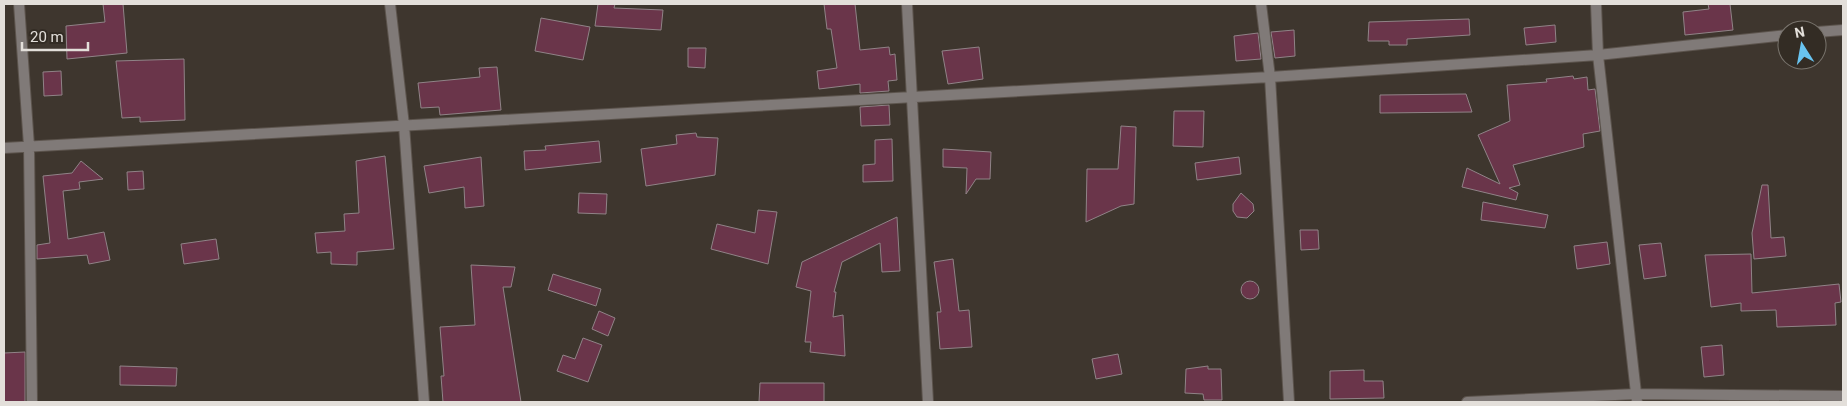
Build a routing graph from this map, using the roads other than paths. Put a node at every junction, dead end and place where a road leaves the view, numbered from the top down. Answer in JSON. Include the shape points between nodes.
{"nodes":[{"id":1,"x":19,"y":4,"type":"edge"},
{"id":2,"x":390,"y":4,"type":"edge"},
{"id":3,"x":907,"y":4,"type":"edge"},
{"id":4,"x":1260,"y":4,"type":"edge"},
{"id":5,"x":1596,"y":4,"type":"edge"},
{"id":6,"x":1843,"y":30,"type":"edge"},
{"id":7,"x":1827,"y":31,"type":"edge"},
{"id":8,"x":1777,"y":36,"type":"edge"},
{"id":9,"x":1598,"y":55,"type":"junction"},
{"id":10,"x":1270,"y":77,"type":"junction"},
{"id":11,"x":913,"y":97,"type":"junction"},
{"id":12,"x":404,"y":125,"type":"junction"},
{"id":13,"x":29,"y":146,"type":"junction"},
{"id":14,"x":4,"y":148,"type":"edge"},
{"id":15,"x":1843,"y":396,"type":"edge"},
{"id":16,"x":1637,"y":398,"type":"edge"},
{"id":17,"x":32,"y":402,"type":"edge"},
{"id":18,"x":424,"y":402,"type":"edge"},
{"id":19,"x":928,"y":402,"type":"edge"},
{"id":20,"x":1289,"y":402,"type":"edge"},
{"id":21,"x":1467,"y":402,"type":"edge"}],
"edges":[{"from":1,"to":13,"type":"street"},
{"from":2,"to":12,"type":"street"},
{"from":3,"to":11,"type":"street"},
{"from":4,"to":10,"type":"street"},
{"from":5,"to":9,"type":"street"},
{"from":6,"to":7,"type":"street"},
{"from":8,"to":9,"type":"street"},
{"from":9,"to":10,"type":"street"},
{"from":9,"to":16,"type":"street"},
{"from":10,"to":11,"type":"street"},
{"from":10,"to":20,"type":"street"},
{"from":11,"to":12,"type":"street"},
{"from":11,"to":19,"type":"street"},
{"from":12,"to":13,"type":"street"},
{"from":12,"to":18,"type":"street"},
{"from":13,"to":14,"type":"street"},
{"from":13,"to":17,"type":"street"},
{"from":15,"to":16,"type":"street"},
{"from":16,"to":21,"type":"street"}]}
